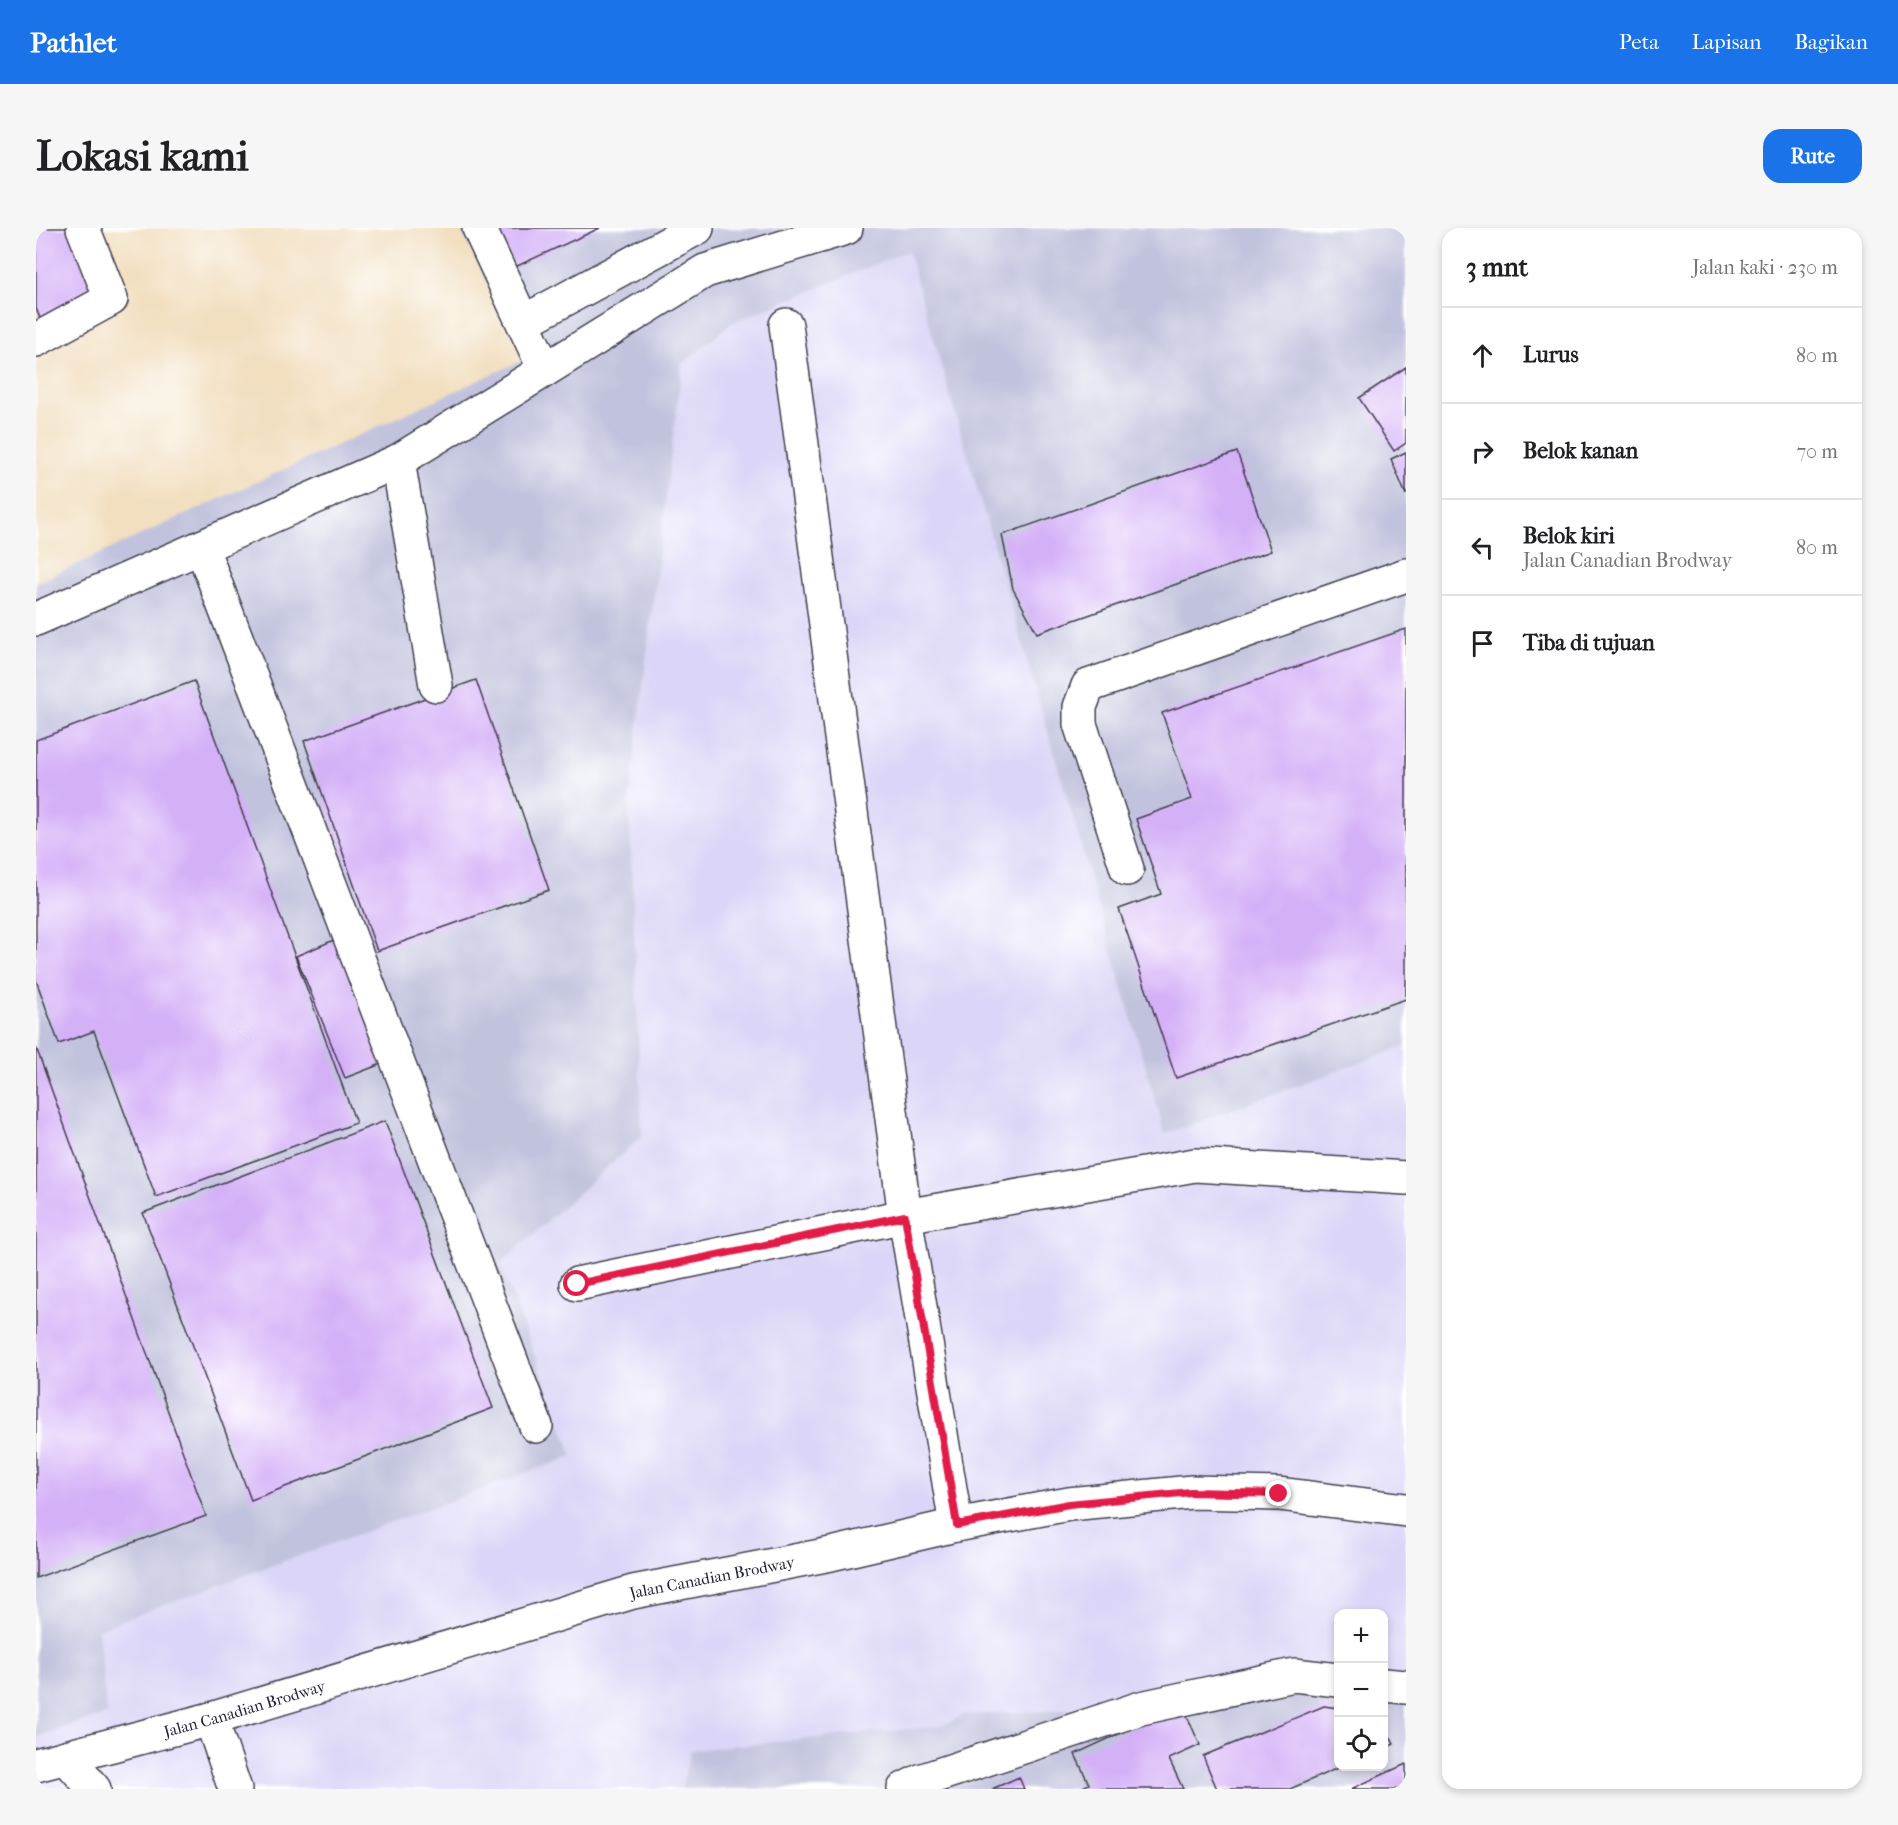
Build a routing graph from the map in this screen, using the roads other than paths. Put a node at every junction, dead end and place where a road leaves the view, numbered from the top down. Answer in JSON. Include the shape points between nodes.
{"nodes":[{"id":1,"x":83,"y":228,"type":"edge"},
{"id":2,"x":479,"y":228,"type":"edge"},
{"id":3,"x":697,"y":228,"type":"edge"},
{"id":4,"x":846,"y":228,"type":"edge"},
{"id":5,"x":523,"y":322,"type":"junction"},
{"id":6,"x":786,"y":325,"type":"dead end"},
{"id":7,"x":36,"y":340,"type":"edge"},
{"id":8,"x":545,"y":370,"type":"junction"},
{"id":9,"x":398,"y":461,"type":"junction"},
{"id":10,"x":202,"y":548,"type":"junction"},
{"id":11,"x":1406,"y":575,"type":"edge"},
{"id":12,"x":36,"y":619,"type":"edge"},
{"id":13,"x":436,"y":685,"type":"dead end"},
{"id":14,"x":1127,"y":869,"type":"dead end"},
{"id":15,"x":1406,"y":1178,"type":"edge"},
{"id":16,"x":905,"y":1216,"type":"junction"},
{"id":17,"x":577,"y":1284,"type":"dead end"},
{"id":18,"x":536,"y":1426,"type":"dead end"},
{"id":19,"x":1406,"y":1510,"type":"edge"},
{"id":20,"x":957,"y":1525,"type":"junction"},
{"id":21,"x":1334,"y":1680,"type":"edge"},
{"id":22,"x":1388,"y":1685,"type":"edge"},
{"id":23,"x":1406,"y":1687,"type":"edge"},
{"id":24,"x":211,"y":1719,"type":"junction"},
{"id":25,"x":51,"y":1761,"type":"edge"},
{"id":26,"x":94,"y":1789,"type":"edge"},
{"id":27,"x":235,"y":1789,"type":"edge"},
{"id":28,"x":904,"y":1789,"type":"edge"}],
"edges":[{"from":1,"to":7,"type":"street","via":[[111,298]]},
{"from":2,"to":5,"type":"street"},
{"from":3,"to":5,"type":"street"},
{"from":4,"to":8,"type":"street","via":[[705,271]]},
{"from":5,"to":8,"type":"street"},
{"from":6,"to":16,"type":"street"},
{"from":8,"to":9,"type":"street"},
{"from":9,"to":10,"type":"street"},
{"from":9,"to":13,"type":"street"},
{"from":10,"to":12,"type":"street"},
{"from":10,"to":18,"type":"street"},
{"from":11,"to":14,"type":"street","via":[[1088,686],[1080,707],[1080,724]]},
{"from":15,"to":16,"type":"street","via":[[1195,1165]]},
{"from":16,"to":17,"type":"street"},
{"from":16,"to":20,"type":"street"},
{"from":19,"to":20,"type":"street","name":"Jalan Canadian Brodway","via":[[1279,1494],[1191,1492],[1069,1504]]},
{"from":20,"to":24,"type":"street","name":"Jalan Canadian Brodway","via":[[633,1592]]},
{"from":21,"to":28,"type":"street","via":[[1294,1676],[1142,1708],[920,1780]]},
{"from":22,"to":23,"type":"street"},
{"from":24,"to":25,"type":"street","name":"Jalan Canadian Brodway"},
{"from":24,"to":27,"type":"street"},
{"from":25,"to":26,"type":"street"}]}
